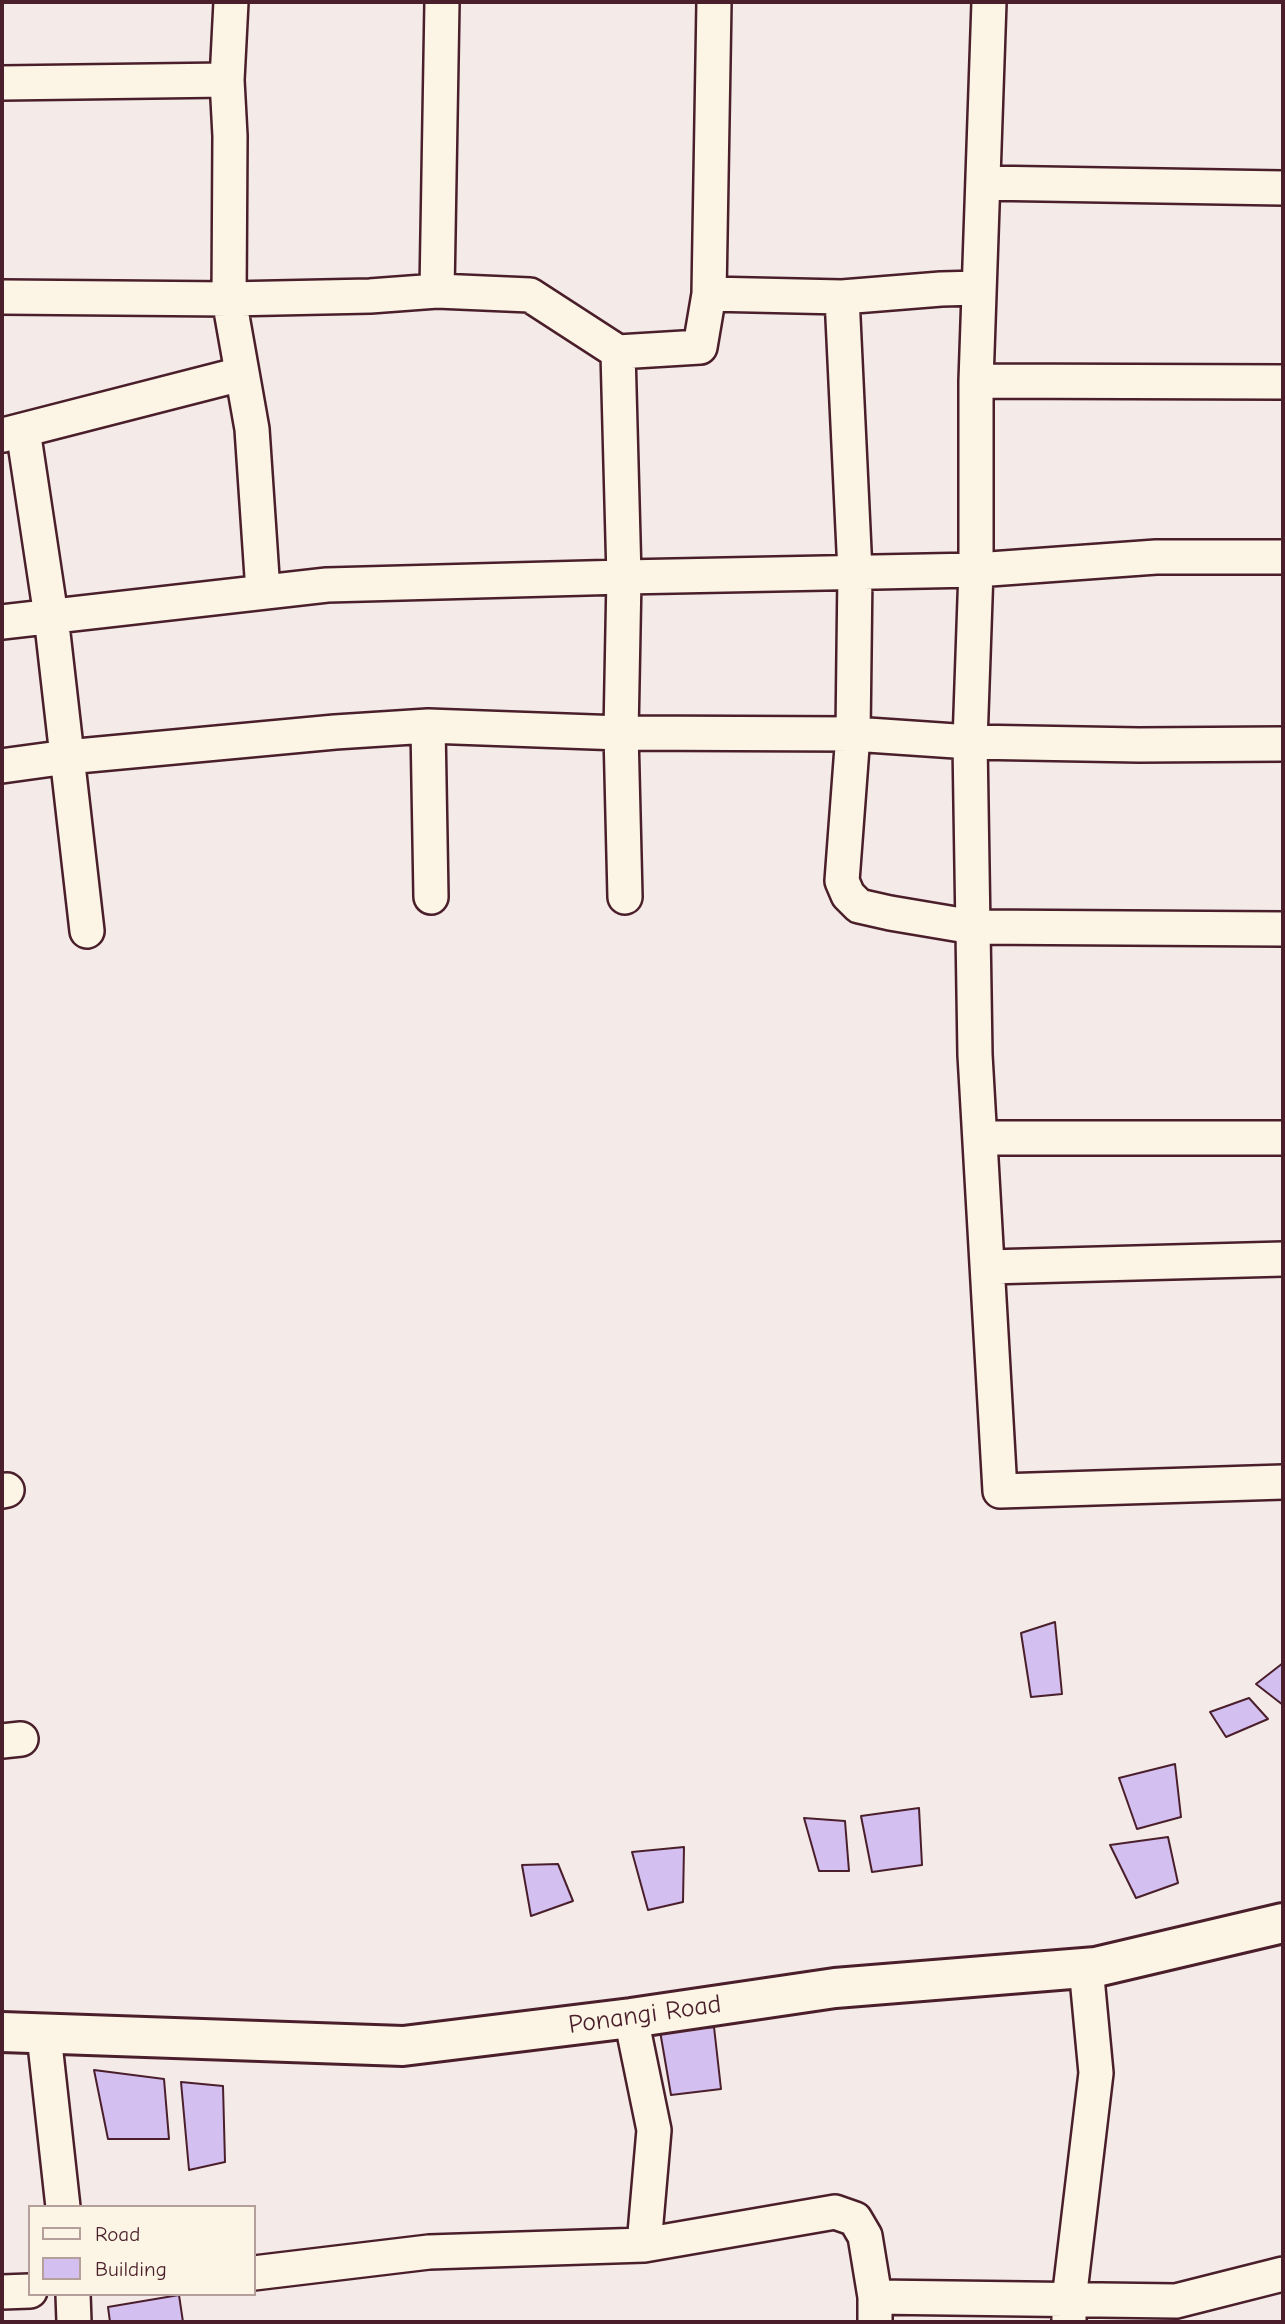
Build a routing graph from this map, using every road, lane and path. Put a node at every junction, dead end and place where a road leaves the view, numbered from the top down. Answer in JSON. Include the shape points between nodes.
{"nodes":[{"id":1,"x":231,"y":2,"type":"edge"},
{"id":2,"x":442,"y":2,"type":"edge"},
{"id":3,"x":714,"y":2,"type":"edge"},
{"id":4,"x":989,"y":2,"type":"edge"},
{"id":5,"x":227,"y":80,"type":"junction"},
{"id":6,"x":2,"y":83,"type":"edge"},
{"id":7,"x":983,"y":184,"type":"junction"},
{"id":8,"x":1283,"y":188,"type":"edge"},
{"id":9,"x":979,"y":288,"type":"junction"},
{"id":10,"x":437,"y":291,"type":"junction"},
{"id":11,"x":709,"y":295,"type":"junction"},
{"id":12,"x":2,"y":297,"type":"edge"},
{"id":13,"x":842,"y":297,"type":"junction"},
{"id":14,"x":229,"y":299,"type":"junction"},
{"id":15,"x":618,"y":352,"type":"junction"},
{"id":16,"x":241,"y":374,"type":"junction"},
{"id":17,"x":976,"y":381,"type":"junction"},
{"id":18,"x":1283,"y":382,"type":"edge"},
{"id":19,"x":13,"y":433,"type":"edge"},
{"id":20,"x":1283,"y":557,"type":"edge"},
{"id":21,"x":976,"y":570,"type":"junction"},
{"id":22,"x":855,"y":572,"type":"junction"},
{"id":23,"x":624,"y":577,"type":"junction"},
{"id":24,"x":263,"y":592,"type":"junction"},
{"id":25,"x":51,"y":616,"type":"junction"},
{"id":26,"x":2,"y":622,"type":"edge"},
{"id":27,"x":428,"y":726,"type":"junction"},
{"id":28,"x":621,"y":733,"type":"junction"},
{"id":29,"x":853,"y":734,"type":"junction"},
{"id":30,"x":970,"y":742,"type":"junction"},
{"id":31,"x":1283,"y":744,"type":"edge"},
{"id":32,"x":67,"y":757,"type":"junction"},
{"id":33,"x":2,"y":766,"type":"edge"},
{"id":34,"x":431,"y":897,"type":"dead end"},
{"id":35,"x":625,"y":897,"type":"dead end"},
{"id":36,"x":973,"y":927,"type":"junction"},
{"id":37,"x":1283,"y":929,"type":"edge"},
{"id":38,"x":87,"y":931,"type":"dead end"},
{"id":39,"x":981,"y":1138,"type":"junction"},
{"id":40,"x":1283,"y":1138,"type":"edge"},
{"id":41,"x":1283,"y":1259,"type":"edge"},
{"id":42,"x":988,"y":1268,"type":"junction"},
{"id":43,"x":1283,"y":1482,"type":"edge"},
{"id":44,"x":1283,"y":1923,"type":"edge"},
{"id":45,"x":1086,"y":1967,"type":"junction"},
{"id":46,"x":631,"y":2018,"type":"junction"},
{"id":47,"x":2,"y":2032,"type":"edge"},
{"id":48,"x":44,"y":2035,"type":"junction"},
{"id":49,"x":63,"y":2205,"type":"edge"},
{"id":50,"x":644,"y":2245,"type":"junction"},
{"id":51,"x":256,"y":2273,"type":"edge"},
{"id":52,"x":1283,"y":2274,"type":"edge"},
{"id":53,"x":28,"y":2291,"type":"edge"},
{"id":54,"x":2,"y":2292,"type":"edge"},
{"id":55,"x":73,"y":2296,"type":"edge"},
{"id":56,"x":875,"y":2309,"type":"edge"},
{"id":57,"x":968,"y":2310,"type":"edge"},
{"id":58,"x":1069,"y":2311,"type":"edge"},
{"id":59,"x":1177,"y":2312,"type":"edge"},
{"id":60,"x":74,"y":2322,"type":"edge"}],
"edges":[{"from":1,"to":5,"type":"street"},
{"from":2,"to":10,"type":"street"},
{"from":3,"to":11,"type":"street"},
{"from":4,"to":7,"type":"street"},
{"from":5,"to":6,"type":"street"},
{"from":5,"to":14,"type":"street"},
{"from":7,"to":8,"type":"street"},
{"from":7,"to":9,"type":"street"},
{"from":9,"to":13,"type":"street"},
{"from":9,"to":17,"type":"street"},
{"from":10,"to":14,"type":"street"},
{"from":10,"to":15,"type":"street","via":[[530,295]]},
{"from":11,"to":13,"type":"street"},
{"from":11,"to":15,"type":"street","via":[[700,347]]},
{"from":12,"to":14,"type":"street"},
{"from":13,"to":22,"type":"street"},
{"from":14,"to":16,"type":"street"},
{"from":15,"to":23,"type":"street"},
{"from":16,"to":19,"type":"street"},
{"from":16,"to":24,"type":"street","via":[[252,429]]},
{"from":17,"to":18,"type":"street"},
{"from":17,"to":21,"type":"street"},
{"from":19,"to":25,"type":"street"},
{"from":20,"to":21,"type":"street","via":[[1156,557]]},
{"from":21,"to":22,"type":"street"},
{"from":21,"to":30,"type":"street"},
{"from":22,"to":23,"type":"street"},
{"from":22,"to":29,"type":"street"},
{"from":23,"to":24,"type":"street","via":[[327,585]]},
{"from":23,"to":28,"type":"street"},
{"from":24,"to":25,"type":"street"},
{"from":25,"to":26,"type":"street"},
{"from":25,"to":32,"type":"street"},
{"from":27,"to":28,"type":"street"},
{"from":27,"to":32,"type":"street"},
{"from":27,"to":34,"type":"street"},
{"from":28,"to":29,"type":"street"},
{"from":28,"to":35,"type":"street"},
{"from":29,"to":30,"type":"street"},
{"from":29,"to":36,"type":"street","via":[[842,881],[848,895],[859,906],[890,914]]},
{"from":30,"to":31,"type":"street"},
{"from":30,"to":36,"type":"street"},
{"from":32,"to":33,"type":"street"},
{"from":32,"to":38,"type":"street"},
{"from":36,"to":37,"type":"street"},
{"from":36,"to":39,"type":"street"},
{"from":39,"to":40,"type":"street"},
{"from":39,"to":42,"type":"street"},
{"from":41,"to":42,"type":"street"},
{"from":42,"to":43,"type":"street","via":[[1000,1491]]},
{"from":44,"to":45,"type":"street","name":"Ponangi Road"},
{"from":45,"to":46,"type":"street","name":"Ponangi Road","via":[[835,1988]]},
{"from":45,"to":58,"type":"street","via":[[1096,2073]]},
{"from":46,"to":48,"type":"street","name":"Ponangi Road","via":[[403,2046]]},
{"from":46,"to":50,"type":"street","via":[[654,2130]]},
{"from":47,"to":48,"type":"street","name":"Ponangi Road"},
{"from":48,"to":49,"type":"street"},
{"from":50,"to":51,"type":"street","via":[[429,2252]]},
{"from":50,"to":56,"type":"street","via":[[835,2212],[855,2219],[865,2236]]},
{"from":52,"to":59,"type":"street"},
{"from":53,"to":54,"type":"street"},
{"from":55,"to":60,"type":"street"},
{"from":56,"to":57,"type":"street"},
{"from":57,"to":58,"type":"street"},
{"from":58,"to":59,"type":"street"}]}
